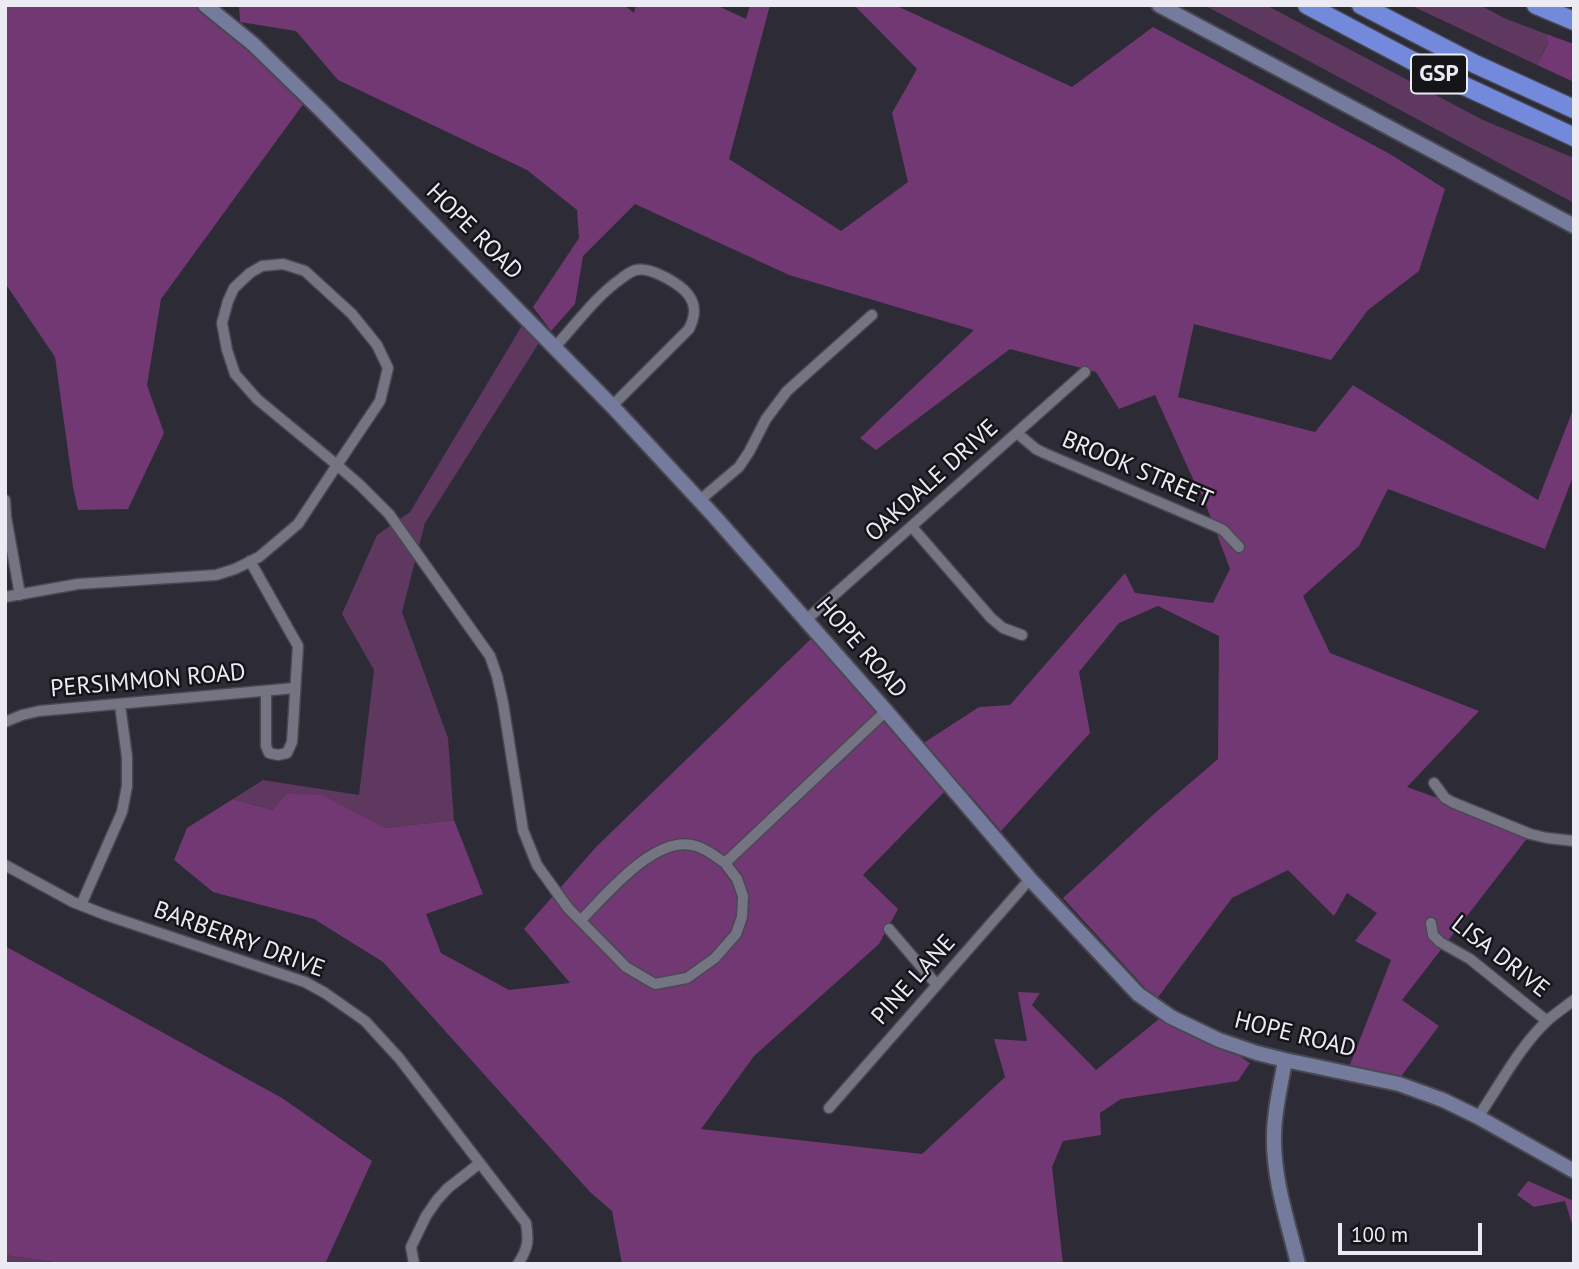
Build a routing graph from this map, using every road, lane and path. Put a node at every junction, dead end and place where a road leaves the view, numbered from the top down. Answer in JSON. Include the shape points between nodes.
{"nodes":[{"id":1,"x":205,"y":5,"type":"edge"},
{"id":2,"x":1159,"y":5,"type":"edge"},
{"id":3,"x":1307,"y":5,"type":"edge"},
{"id":4,"x":1361,"y":5,"type":"edge"},
{"id":5,"x":1536,"y":5,"type":"edge"},
{"id":6,"x":1574,"y":21,"type":"edge"},
{"id":7,"x":1574,"y":109,"type":"edge"},
{"id":8,"x":1574,"y":137,"type":"edge"},
{"id":9,"x":1574,"y":226,"type":"edge"},
{"id":10,"x":872,"y":315,"type":"dead end"},
{"id":11,"x":555,"y":347,"type":"junction"},
{"id":12,"x":1085,"y":372,"type":"dead end"},
{"id":13,"x":612,"y":406,"type":"junction"},
{"id":14,"x":1017,"y":433,"type":"junction"},
{"id":15,"x":337,"y":465,"type":"junction"},
{"id":16,"x":5,"y":500,"type":"edge"},
{"id":17,"x":700,"y":500,"type":"junction"},
{"id":18,"x":912,"y":527,"type":"junction"},
{"id":19,"x":1238,"y":547,"type":"dead end"},
{"id":20,"x":250,"y":561,"type":"junction"},
{"id":21,"x":20,"y":595,"type":"junction"},
{"id":22,"x":5,"y":597,"type":"edge"},
{"id":23,"x":806,"y":620,"type":"junction"},
{"id":24,"x":1022,"y":635,"type":"dead end"},
{"id":25,"x":295,"y":688,"type":"junction"},
{"id":26,"x":266,"y":691,"type":"junction"},
{"id":27,"x":120,"y":705,"type":"junction"},
{"id":28,"x":886,"y":711,"type":"junction"},
{"id":29,"x":5,"y":722,"type":"edge"},
{"id":30,"x":1434,"y":783,"type":"dead end"},
{"id":31,"x":1574,"y":842,"type":"edge"},
{"id":32,"x":725,"y":863,"type":"junction"},
{"id":33,"x":5,"y":865,"type":"edge"},
{"id":34,"x":1030,"y":879,"type":"junction"},
{"id":35,"x":81,"y":905,"type":"junction"},
{"id":36,"x":581,"y":920,"type":"junction"},
{"id":37,"x":1431,"y":923,"type":"dead end"},
{"id":38,"x":889,"y":929,"type":"dead end"},
{"id":39,"x":937,"y":985,"type":"junction"},
{"id":40,"x":1574,"y":1000,"type":"edge"},
{"id":41,"x":1547,"y":1021,"type":"junction"},
{"id":42,"x":1285,"y":1060,"type":"junction"},
{"id":43,"x":828,"y":1108,"type":"dead end"},
{"id":44,"x":1478,"y":1117,"type":"junction"},
{"id":45,"x":480,"y":1163,"type":"junction"},
{"id":46,"x":1574,"y":1171,"type":"edge"},
{"id":47,"x":414,"y":1264,"type":"edge"},
{"id":48,"x":518,"y":1264,"type":"edge"},
{"id":49,"x":1298,"y":1264,"type":"edge"}],
"edges":[{"from":1,"to":11,"type":"street","name":"HOPE ROAD","via":[[324,113]]},
{"from":2,"to":9,"type":"street"},
{"from":3,"to":8,"type":"highway","number":"GSP","via":[[1428,69]]},
{"from":4,"to":7,"type":"highway","number":"GSP"},
{"from":5,"to":6,"type":"highway"},
{"from":10,"to":17,"type":"street","via":[[788,391],[766,419],[746,458]]},
{"from":11,"to":13,"type":"street","name":"HOPE ROAD"},
{"from":11,"to":13,"type":"street","via":[[606,289],[633,271],[653,272],[684,290],[695,306],[689,329]]},
{"from":12,"to":14,"type":"street","name":"OAKDALE DRIVE"},
{"from":13,"to":17,"type":"street","name":"HOPE ROAD"},
{"from":14,"to":18,"type":"street","name":"OAKDALE DRIVE"},
{"from":14,"to":19,"type":"street","name":"BROOK STREET","via":[[1044,453],[1223,530]]},
{"from":15,"to":15,"type":"street","via":[[235,374],[222,323],[234,288],[262,266],[283,264],[304,271],[352,314],[377,345],[388,368],[380,401]]},
{"from":15,"to":20,"type":"street","via":[[298,524]]},
{"from":15,"to":36,"type":"street","via":[[389,514],[490,656],[503,703],[523,830],[537,865]]},
{"from":16,"to":21,"type":"street"},
{"from":17,"to":23,"type":"street","name":"HOPE ROAD"},
{"from":18,"to":23,"type":"street","name":"OAKDALE DRIVE"},
{"from":18,"to":24,"type":"street","via":[[991,618]]},
{"from":20,"to":21,"type":"street","via":[[216,575],[78,584]]},
{"from":20,"to":25,"type":"street","via":[[299,646]]},
{"from":21,"to":22,"type":"street"},
{"from":23,"to":28,"type":"street","name":"HOPE ROAD"},
{"from":25,"to":26,"type":"street","name":"PERSIMMON ROAD"},
{"from":25,"to":26,"type":"street","via":[[292,742],[287,753],[278,755],[269,753],[267,746]]},
{"from":26,"to":27,"type":"street","name":"PERSIMMON ROAD"},
{"from":27,"to":29,"type":"street","name":"PERSIMMON ROAD","via":[[39,711]]},
{"from":27,"to":35,"type":"street","via":[[127,757],[122,812]]},
{"from":28,"to":32,"type":"street"},
{"from":28,"to":34,"type":"street","name":"HOPE ROAD"},
{"from":30,"to":31,"type":"street","via":[[1452,802],[1530,834]]},
{"from":32,"to":36,"type":"street","via":[[695,845],[670,846],[638,865]]},
{"from":32,"to":36,"type":"street","via":[[743,896],[736,934],[715,958],[687,978],[655,984],[626,967]]},
{"from":33,"to":35,"type":"street","name":"BARBERRY DRIVE"},
{"from":34,"to":39,"type":"street","name":"PINE LANE"},
{"from":34,"to":42,"type":"street","name":"HOPE ROAD","via":[[1148,1002],[1209,1036]]},
{"from":35,"to":45,"type":"street","name":"BARBERRY DRIVE","via":[[305,982],[325,993],[365,1021],[399,1058]]},
{"from":37,"to":41,"type":"street","name":"LISA DRIVE","via":[[1440,942],[1470,959]]},
{"from":38,"to":39,"type":"street"},
{"from":39,"to":43,"type":"street","name":"PINE LANE"},
{"from":40,"to":41,"type":"street"},
{"from":41,"to":44,"type":"street","via":[[1521,1051]]},
{"from":42,"to":44,"type":"street","name":"HOPE ROAD","via":[[1399,1084]]},
{"from":42,"to":49,"type":"street","via":[[1275,1114],[1274,1153]]},
{"from":44,"to":46,"type":"street","name":"HOPE ROAD"},
{"from":45,"to":47,"type":"street","via":[[449,1188],[426,1216],[411,1247]]},
{"from":45,"to":48,"type":"street","name":"BARBERRY DRIVE","via":[[526,1223],[529,1240]]}]}
